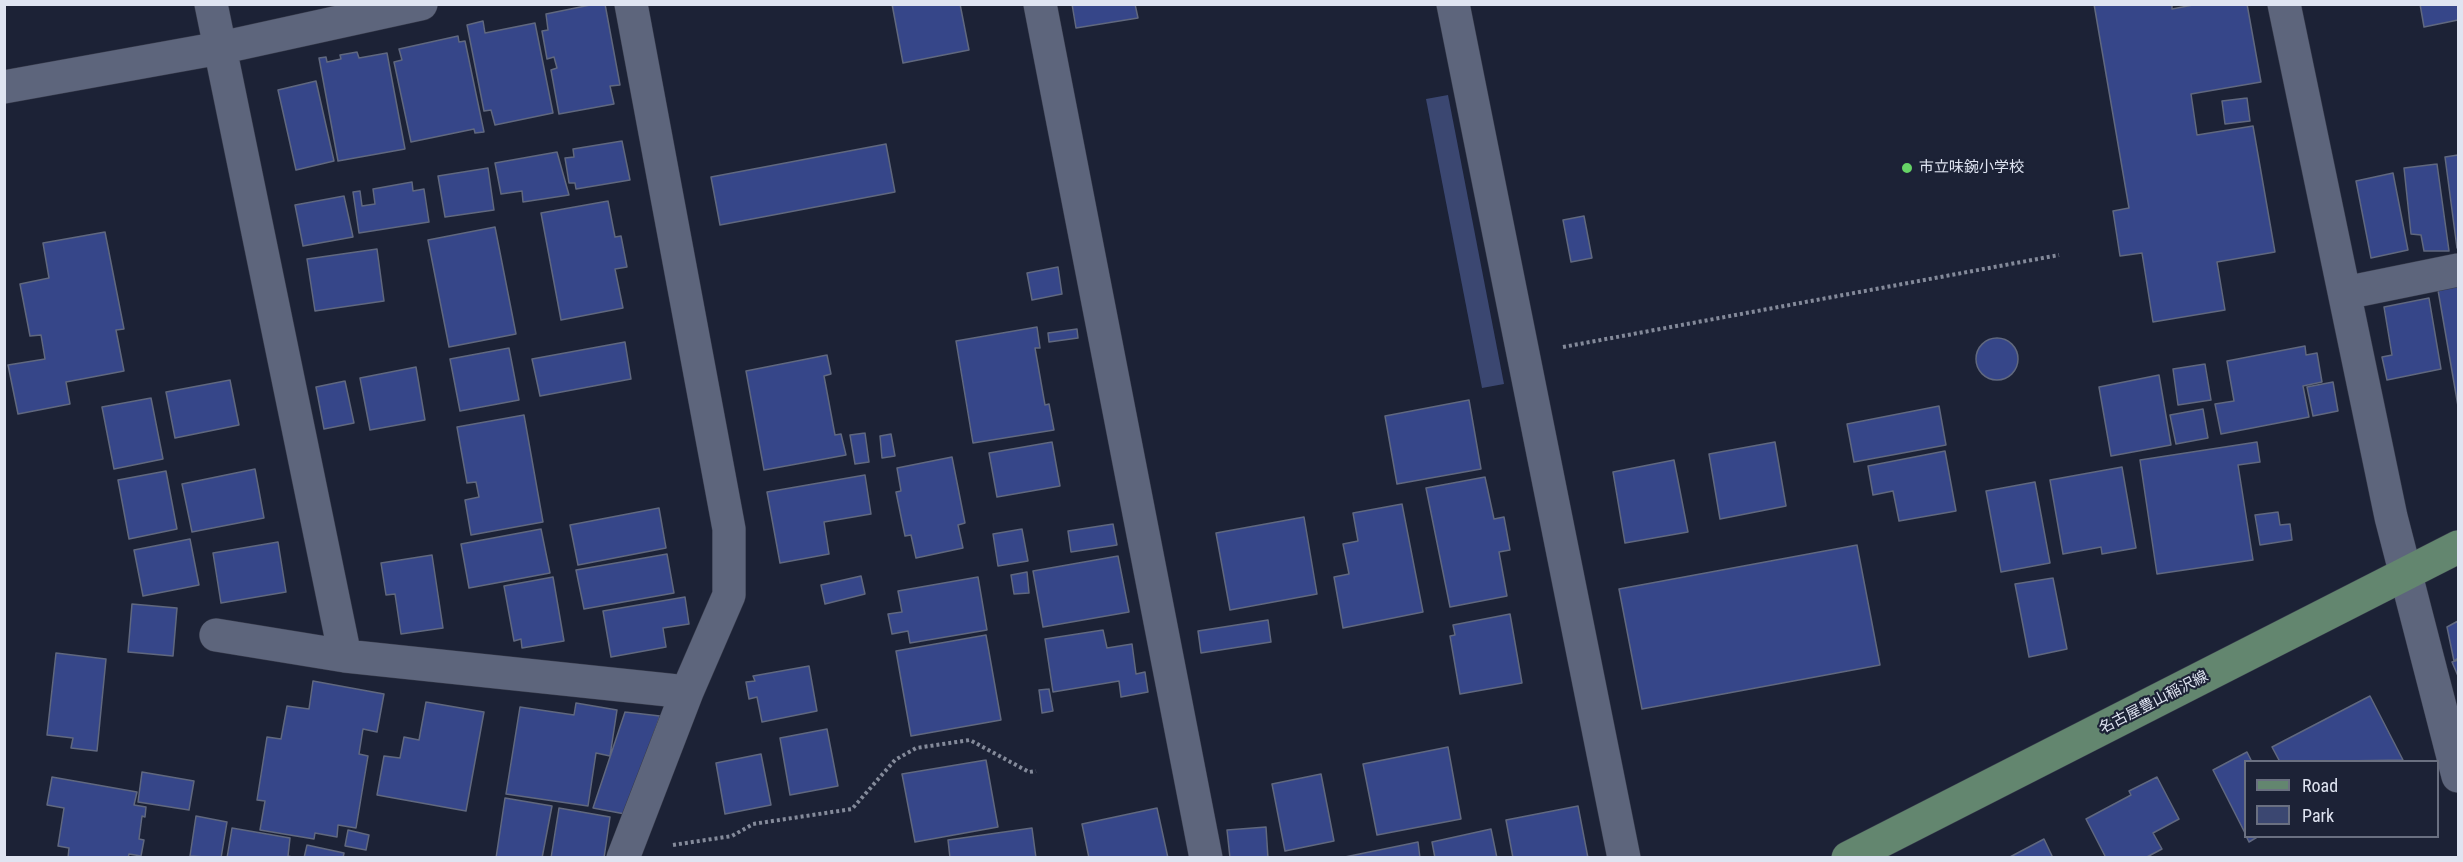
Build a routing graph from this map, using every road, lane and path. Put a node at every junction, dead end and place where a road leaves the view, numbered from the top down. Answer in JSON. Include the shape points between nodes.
{"nodes":[{"id":1,"x":211,"y":4,"type":"edge"},
{"id":2,"x":421,"y":4,"type":"edge"},
{"id":3,"x":631,"y":4,"type":"edge"},
{"id":4,"x":1040,"y":4,"type":"edge"},
{"id":5,"x":1453,"y":4,"type":"edge"},
{"id":6,"x":2284,"y":4,"type":"edge"},
{"id":7,"x":220,"y":48,"type":"junction"},
{"id":8,"x":4,"y":87,"type":"edge"},
{"id":9,"x":2059,"y":255,"type":"dead end"},
{"id":10,"x":2458,"y":270,"type":"edge"},
{"id":11,"x":2345,"y":293,"type":"junction"},
{"id":12,"x":1524,"y":354,"type":"junction"},
{"id":13,"x":2458,"y":547,"type":"edge"},
{"id":14,"x":2405,"y":575,"type":"junction"},
{"id":15,"x":216,"y":635,"type":"dead end"},
{"id":16,"x":345,"y":656,"type":"junction"},
{"id":17,"x":687,"y":692,"type":"junction"},
{"id":18,"x":1036,"y":771,"type":"dead end"},
{"id":19,"x":2458,"y":776,"type":"edge"},
{"id":20,"x":624,"y":855,"type":"edge"},
{"id":21,"x":1206,"y":858,"type":"edge"},
{"id":22,"x":1624,"y":858,"type":"edge"},
{"id":23,"x":1848,"y":858,"type":"edge"}],
"edges":[{"from":1,"to":7,"type":"street"},
{"from":2,"to":7,"type":"street"},
{"from":3,"to":17,"type":"street","via":[[729,529],[729,595]]},
{"from":4,"to":21,"type":"street"},
{"from":5,"to":12,"type":"street"},
{"from":6,"to":11,"type":"street"},
{"from":7,"to":8,"type":"street"},
{"from":7,"to":16,"type":"street"},
{"from":9,"to":12,"type":"path"},
{"from":10,"to":11,"type":"street"},
{"from":11,"to":14,"type":"street"},
{"from":12,"to":22,"type":"street"},
{"from":13,"to":14,"type":"main road","name":"名古屋豊山稲沢線"},
{"from":14,"to":19,"type":"street"},
{"from":14,"to":23,"type":"main road","name":"名古屋豊山稲沢線"},
{"from":15,"to":16,"type":"street"},
{"from":16,"to":17,"type":"street"},
{"from":17,"to":20,"type":"street"},
{"from":18,"to":20,"type":"path","via":[[1029,772],[970,740],[916,748],[896,760],[852,809],[753,824],[732,836]]}]}
